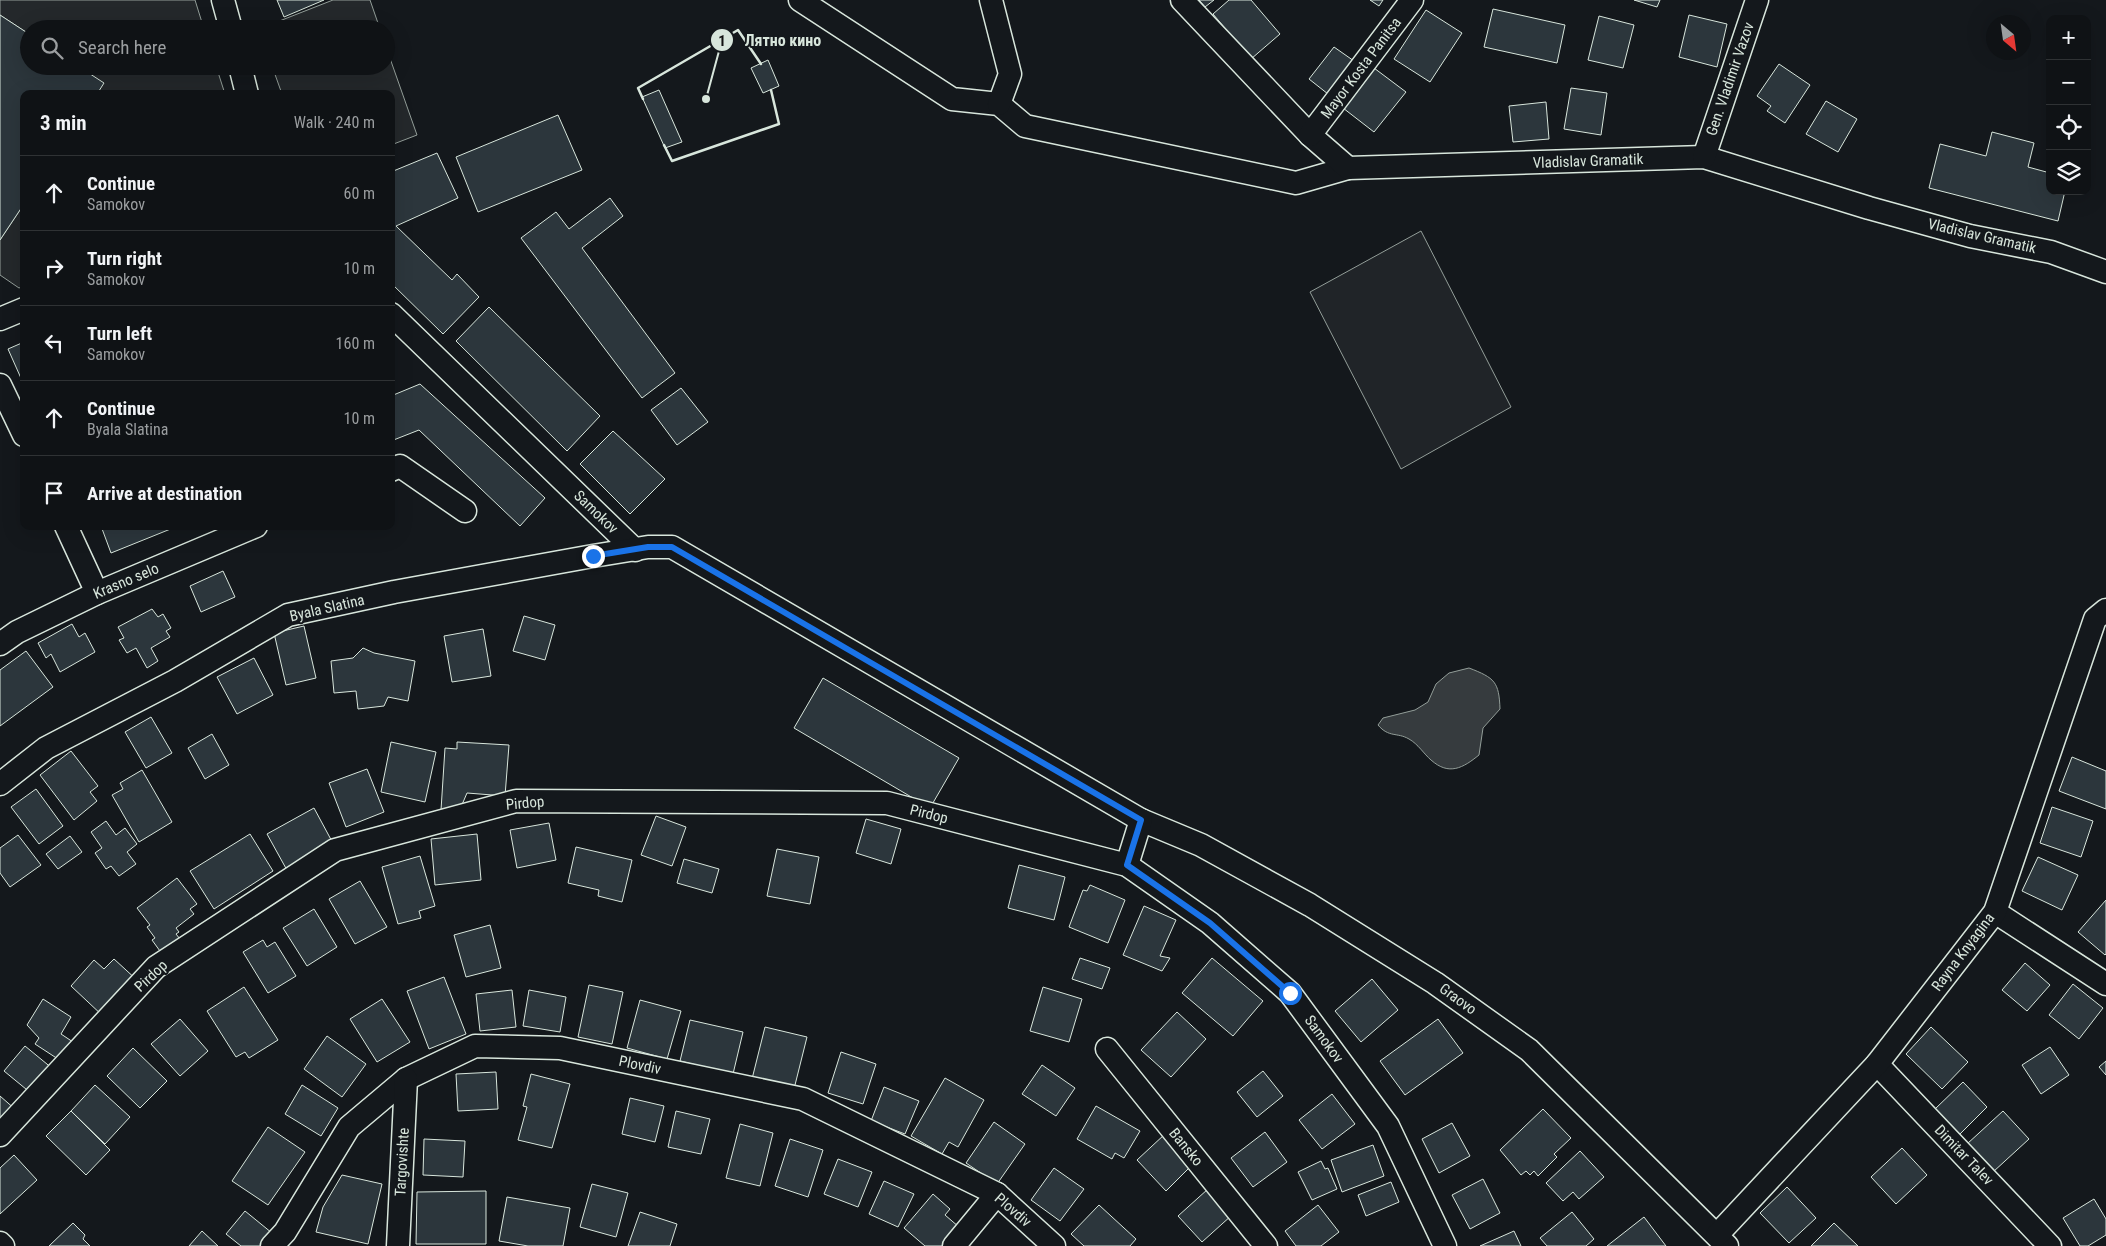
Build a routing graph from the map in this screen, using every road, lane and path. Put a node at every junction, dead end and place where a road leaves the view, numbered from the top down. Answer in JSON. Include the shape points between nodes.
{"nodes":[{"id":1,"x":224,"y":0,"type":"edge"},
{"id":2,"x":800,"y":0,"type":"edge"},
{"id":3,"x":991,"y":0,"type":"edge"},
{"id":4,"x":1182,"y":0,"type":"edge"},
{"id":5,"x":1412,"y":0,"type":"edge"},
{"id":6,"x":1757,"y":0,"type":"edge"},
{"id":7,"x":229,"y":20,"type":"edge"},
{"id":8,"x":242,"y":75,"type":"edge"},
{"id":9,"x":246,"y":90,"type":"edge"},
{"id":10,"x":999,"y":104,"type":"junction"},
{"id":11,"x":1310,"y":135,"type":"junction"},
{"id":12,"x":1704,"y":157,"type":"junction"},
{"id":13,"x":1348,"y":168,"type":"junction"},
{"id":14,"x":2106,"y":272,"type":"edge"},
{"id":15,"x":20,"y":311,"type":"edge"},
{"id":16,"x":395,"y":318,"type":"edge"},
{"id":17,"x":0,"y":319,"type":"edge"},
{"id":18,"x":0,"y":385,"type":"edge"},
{"id":19,"x":20,"y":428,"type":"edge"},
{"id":20,"x":395,"y":468,"type":"edge"},
{"id":21,"x":465,"y":510,"type":"dead end"},
{"id":22,"x":68,"y":530,"type":"edge"},
{"id":23,"x":247,"y":530,"type":"edge"},
{"id":24,"x":635,"y":550,"type":"junction"},
{"id":25,"x":97,"y":593,"type":"junction"},
{"id":26,"x":2106,"y":610,"type":"edge"},
{"id":27,"x":0,"y":644,"type":"edge"},
{"id":28,"x":0,"y":784,"type":"edge"},
{"id":29,"x":1141,"y":820,"type":"junction"},
{"id":30,"x":1127,"y":865,"type":"junction"},
{"id":31,"x":1995,"y":912,"type":"junction"},
{"id":32,"x":2106,"y":984,"type":"edge"},
{"id":33,"x":1107,"y":1049,"type":"dead end"},
{"id":34,"x":1877,"y":1064,"type":"junction"},
{"id":35,"x":406,"y":1079,"type":"junction"},
{"id":36,"x":0,"y":1135,"type":"edge"},
{"id":37,"x":997,"y":1194,"type":"junction"},
{"id":38,"x":1722,"y":1240,"type":"edge"},
{"id":39,"x":0,"y":1243,"type":"edge"},
{"id":40,"x":3,"y":1246,"type":"edge"},
{"id":41,"x":272,"y":1246,"type":"edge"},
{"id":42,"x":398,"y":1246,"type":"edge"},
{"id":43,"x":954,"y":1246,"type":"edge"},
{"id":44,"x":1054,"y":1246,"type":"edge"},
{"id":45,"x":1266,"y":1246,"type":"edge"},
{"id":46,"x":1445,"y":1246,"type":"edge"},
{"id":47,"x":2050,"y":1246,"type":"edge"}],
"edges":[{"from":1,"to":7,"type":"street"},
{"from":2,"to":10,"type":"street","via":[[952,99]]},
{"from":3,"to":10,"type":"street","via":[[1010,74]]},
{"from":4,"to":11,"type":"street"},
{"from":5,"to":11,"type":"street","name":"Mayor Kosta Panitsa"},
{"from":6,"to":12,"type":"street","name":"Gen. Vladimir Vazov"},
{"from":8,"to":9,"type":"street"},
{"from":10,"to":13,"type":"street","name":"Vladislav Gramatik","via":[[1025,126],[1296,183]]},
{"from":11,"to":13,"type":"street"},
{"from":12,"to":13,"type":"street","name":"Vladislav Gramatik"},
{"from":12,"to":14,"type":"street","name":"Vladislav Gramatik","via":[[1961,233],[2051,252]]},
{"from":15,"to":17,"type":"street"},
{"from":16,"to":24,"type":"street","name":"Samokov"},
{"from":18,"to":19,"type":"street"},
{"from":20,"to":21,"type":"street","via":[[400,466]]},
{"from":22,"to":25,"type":"street"},
{"from":23,"to":25,"type":"street","name":"Krasno selo"},
{"from":24,"to":28,"type":"street","name":"Byala Slatina","via":[[394,592],[288,615],[175,681],[46,748]]},
{"from":24,"to":29,"type":"street","via":[[672,547]]},
{"from":25,"to":27,"type":"street","name":"Krasno selo","via":[[17,632]]},
{"from":26,"to":31,"type":"street","name":"Rayna Knyagina","via":[[2095,619]]},
{"from":29,"to":30,"type":"street"},
{"from":29,"to":38,"type":"street","name":"Graovo","via":[[1201,845],[1310,905],[1443,988],[1529,1050]]},
{"from":30,"to":36,"type":"street","name":"Pirdop","via":[[887,803],[516,801],[335,850],[327,855],[156,967]]},
{"from":30,"to":46,"type":"street","name":"Samokov","via":[[1210,923],[1290,993],[1388,1126]]},
{"from":31,"to":32,"type":"street"},
{"from":31,"to":34,"type":"street","name":"Rayna Knyagina"},
{"from":33,"to":45,"type":"street","name":"Bansko"},
{"from":34,"to":38,"type":"street","name":"Rayna Knyagina"},
{"from":34,"to":47,"type":"street","name":"Dimitar Talev"},
{"from":35,"to":37,"type":"street","name":"Plovdiv","via":[[475,1046],[560,1048],[803,1098]]},
{"from":35,"to":41,"type":"street","name":"Plovdiv","via":[[349,1127],[285,1232]]},
{"from":35,"to":42,"type":"street","name":"Targovishte"},
{"from":37,"to":43,"type":"street"},
{"from":37,"to":44,"type":"street","name":"Plovdiv"},
{"from":39,"to":40,"type":"street"}]}
